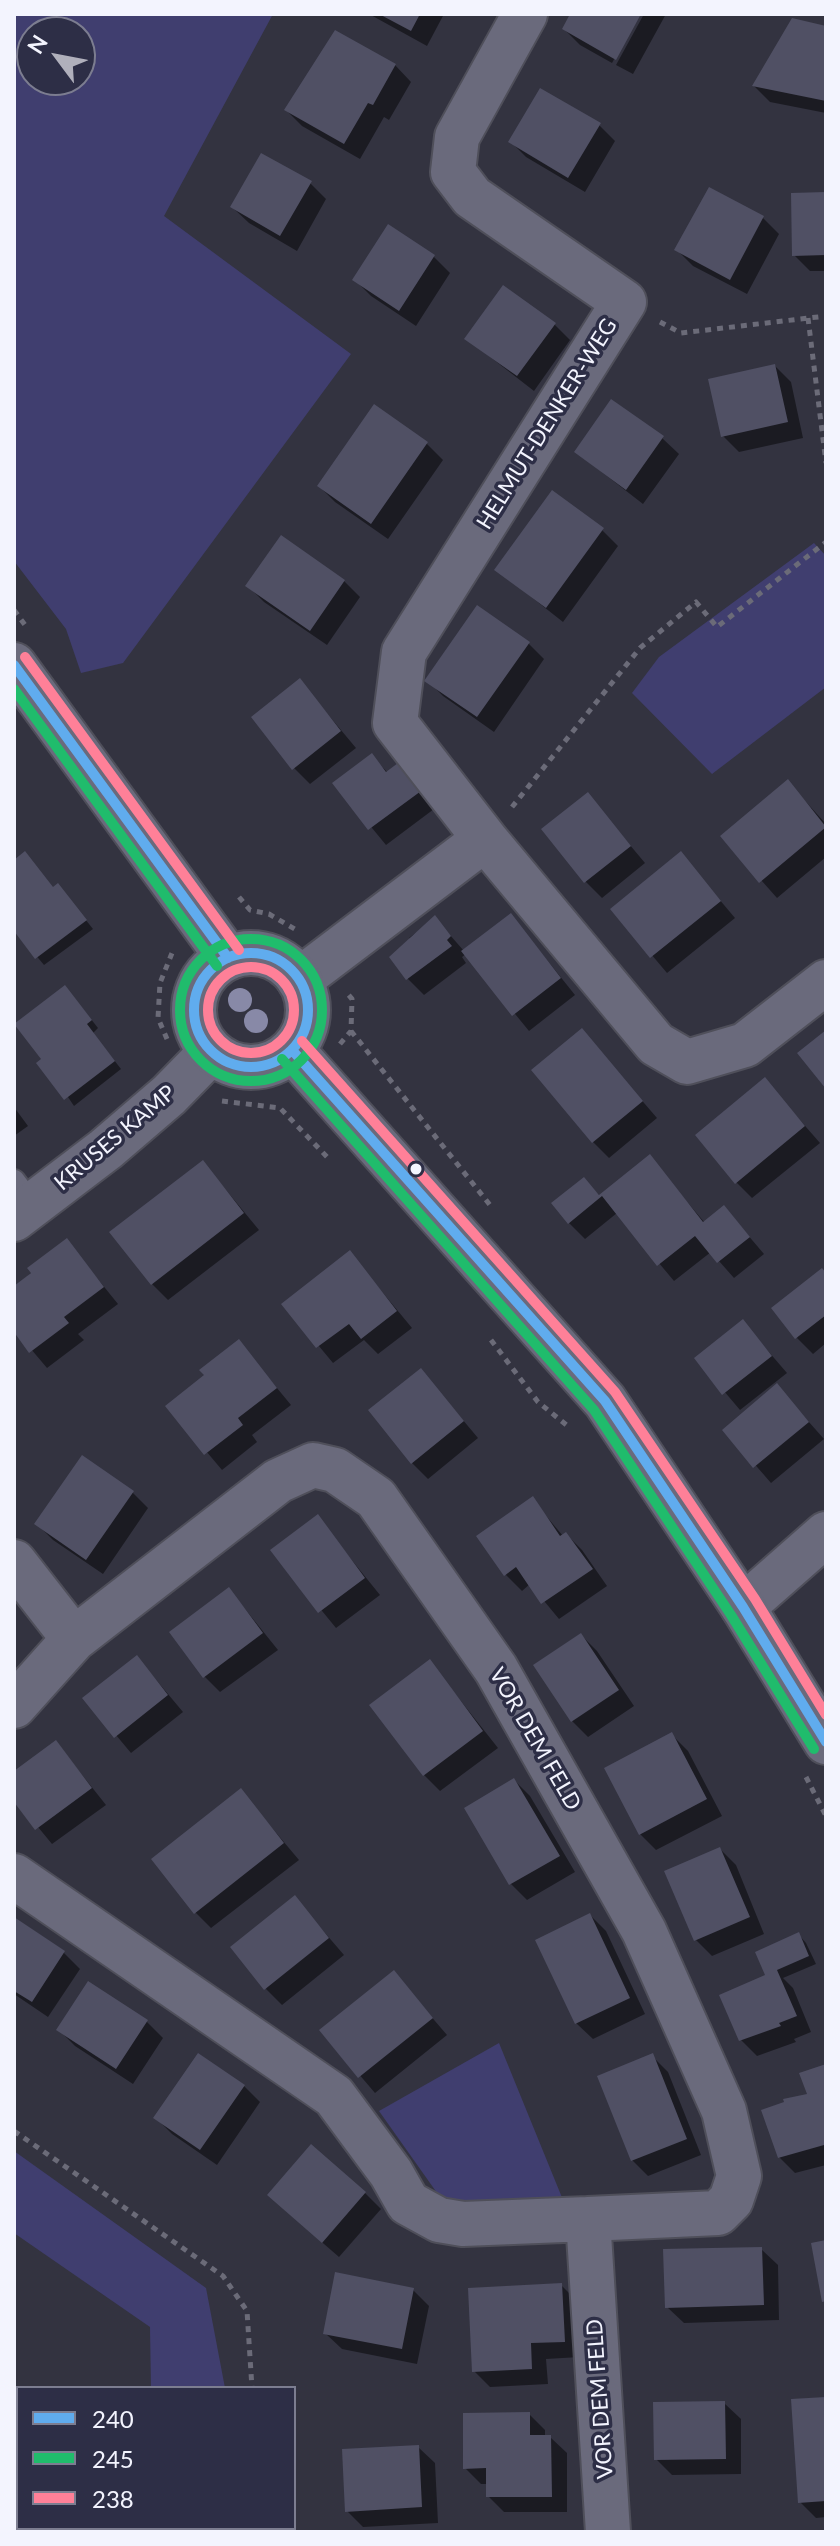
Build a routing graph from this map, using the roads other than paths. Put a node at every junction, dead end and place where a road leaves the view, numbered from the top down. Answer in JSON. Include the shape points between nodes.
{"nodes":[{"id":1,"x":525,"y":14,"type":"edge"},
{"id":2,"x":14,"y":665,"type":"edge"},
{"id":3,"x":485,"y":839,"type":"junction"},
{"id":4,"x":228,"y":958,"type":"junction"},
{"id":5,"x":299,"y":980,"type":"junction"},
{"id":6,"x":826,"y":982,"type":"edge"},
{"id":7,"x":292,"y":1050,"type":"junction"},
{"id":8,"x":211,"y":1052,"type":"junction"},
{"id":9,"x":20,"y":1202,"type":"edge"},
{"id":10,"x":826,"y":1534,"type":"edge"},
{"id":11,"x":14,"y":1562,"type":"edge"},
{"id":12,"x":743,"y":1607,"type":"junction"},
{"id":13,"x":74,"y":1639,"type":"junction"},
{"id":14,"x":14,"y":1706,"type":"edge"},
{"id":15,"x":813,"y":1753,"type":"edge"},
{"id":16,"x":14,"y":1876,"type":"edge"},
{"id":17,"x":588,"y":2219,"type":"junction"},
{"id":18,"x":608,"y":2532,"type":"edge"}],
"edges":[{"from":1,"to":3,"type":"street","name":"HELMUT-DENKER-WEG","via":[[457,137],[453,172],[472,197],[624,302],[404,652],[395,723]]},
{"from":2,"to":4,"type":"street"},
{"from":3,"to":5,"type":"street"},
{"from":3,"to":6,"type":"street","name":"HELMUT-DENKER-WEG","via":[[656,1044],[687,1062],[745,1045]]},
{"from":4,"to":5,"type":"street","via":[[243,953],[272,957]]},
{"from":4,"to":8,"type":"street","via":[[206,973],[195,995],[195,1023]]},
{"from":5,"to":7,"type":"street","via":[[308,1012]]},
{"from":7,"to":8,"type":"street","via":[[255,1067],[226,1062]]},
{"from":7,"to":12,"type":"street","via":[[605,1401]]},
{"from":8,"to":9,"type":"street","name":"KRUSES KAMP","via":[[106,1149]]},
{"from":10,"to":12,"type":"street"},
{"from":11,"to":13,"type":"street"},
{"from":12,"to":15,"type":"street"},
{"from":13,"to":14,"type":"street","name":"VOR DEM FELD"},
{"from":13,"to":17,"type":"street","name":"VOR DEM FELD","via":[[278,1481],[313,1465],[335,1470],[376,1498],[496,1669],[644,1931],[724,2111],[739,2176],[731,2200],[718,2213]]},
{"from":16,"to":17,"type":"street","name":"VOR DEM FELD","via":[[334,2096],[408,2203],[439,2220],[463,2224]]},
{"from":17,"to":18,"type":"street","name":"VOR DEM FELD"}]}
